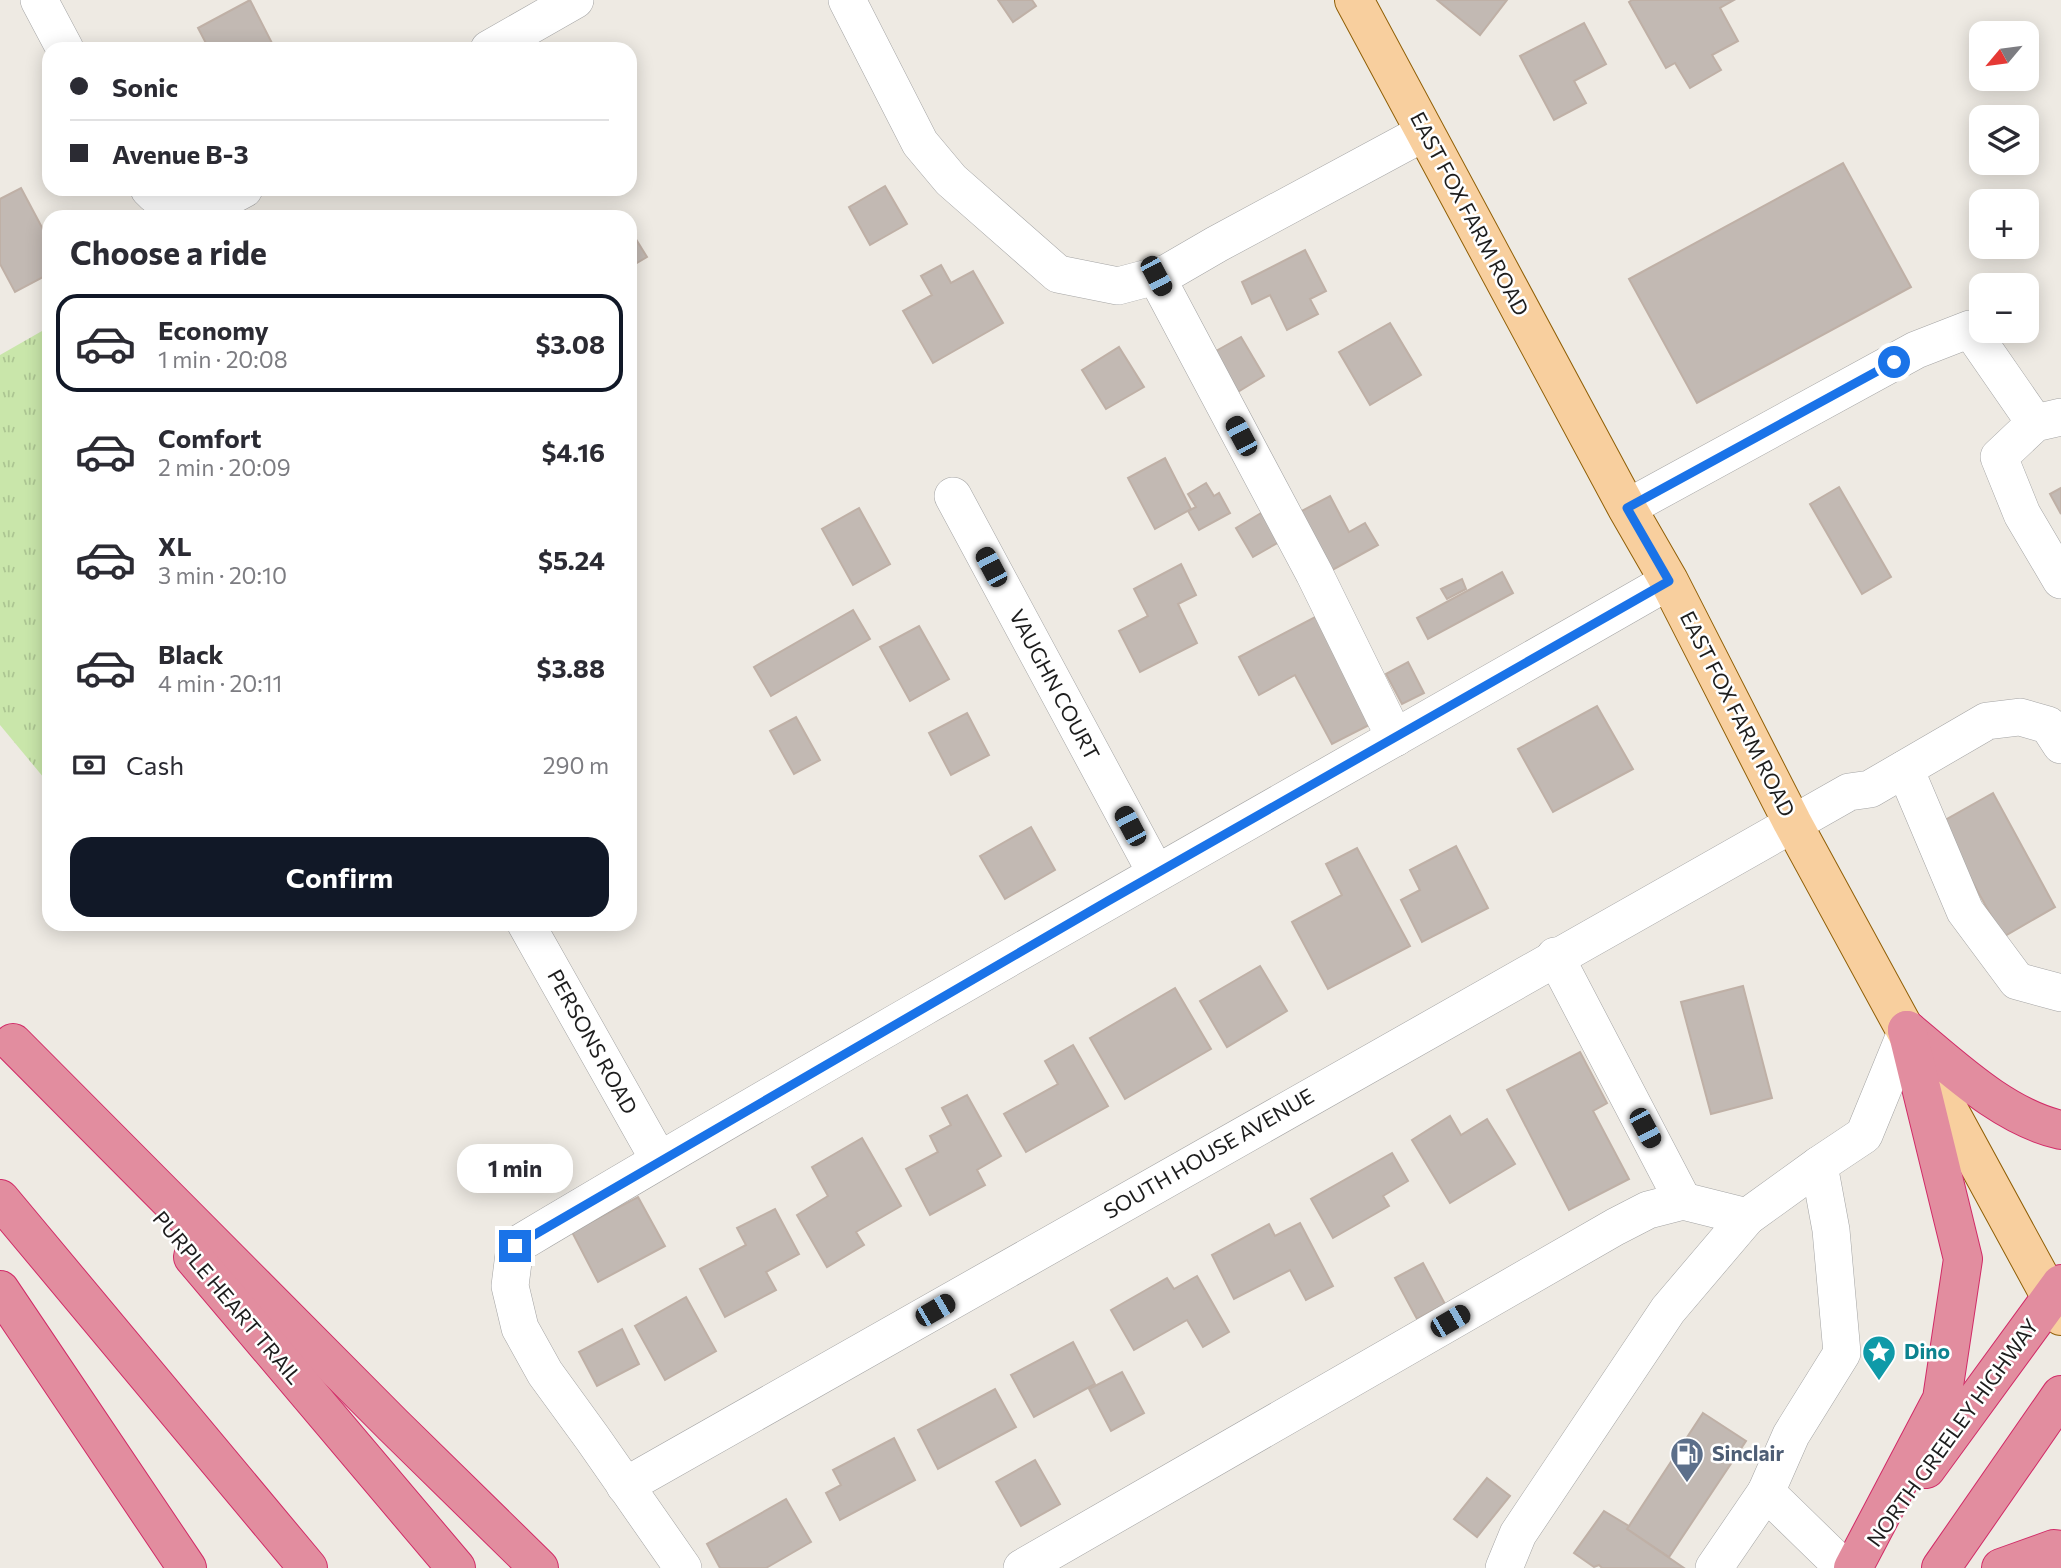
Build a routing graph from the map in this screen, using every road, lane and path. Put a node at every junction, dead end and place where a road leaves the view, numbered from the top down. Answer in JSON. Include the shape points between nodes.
{"nodes":[{"id":1,"x":40,"y":0,"type":"edge"},
{"id":2,"x":575,"y":0,"type":"edge"},
{"id":3,"x":847,"y":0,"type":"edge"},
{"id":4,"x":1354,"y":0,"type":"edge"},
{"id":5,"x":61,"y":42,"type":"edge"},
{"id":6,"x":501,"y":42,"type":"edge"},
{"id":7,"x":1425,"y":132,"type":"junction"},
{"id":8,"x":229,"y":196,"type":"edge"},
{"id":9,"x":164,"y":199,"type":"edge"},
{"id":10,"x":1156,"y":276,"type":"junction"},
{"id":11,"x":2048,"y":420,"type":"edge"},
{"id":12,"x":953,"y":496,"type":"dead end"},
{"id":13,"x":1627,"y":508,"type":"junction"},
{"id":14,"x":2061,"y":580,"type":"edge"},
{"id":15,"x":1669,"y":581,"type":"junction"},
{"id":16,"x":1395,"y":738,"type":"junction"},
{"id":17,"x":2061,"y":746,"type":"edge"},
{"id":18,"x":1905,"y":769,"type":"junction"},
{"id":19,"x":1792,"y":822,"type":"junction"},
{"id":20,"x":1156,"y":873,"type":"junction"},
{"id":21,"x":530,"y":931,"type":"edge"},
{"id":22,"x":1555,"y":956,"type":"junction"},
{"id":23,"x":2061,"y":993,"type":"edge"},
{"id":24,"x":1907,"y":1030,"type":"junction"},
{"id":25,"x":6,"y":1035,"type":"edge"},
{"id":26,"x":2061,"y":1130,"type":"edge"},
{"id":27,"x":659,"y":1160,"type":"junction"},
{"id":28,"x":1819,"y":1165,"type":"junction"},
{"id":29,"x":0,"y":1199,"type":"edge"},
{"id":30,"x":1683,"y":1201,"type":"junction"},
{"id":31,"x":1748,"y":1217,"type":"junction"},
{"id":32,"x":0,"y":1290,"type":"edge"},
{"id":33,"x":2058,"y":1299,"type":"edge"},
{"id":34,"x":2061,"y":1395,"type":"edge"},
{"id":35,"x":625,"y":1486,"type":"junction"},
{"id":36,"x":1766,"y":1492,"type":"junction"},
{"id":37,"x":2061,"y":1550,"type":"edge"},
{"id":38,"x":187,"y":1568,"type":"edge"},
{"id":39,"x":308,"y":1568,"type":"edge"},
{"id":40,"x":456,"y":1568,"type":"edge"},
{"id":41,"x":539,"y":1568,"type":"edge"},
{"id":42,"x":683,"y":1568,"type":"edge"},
{"id":43,"x":1022,"y":1568,"type":"edge"},
{"id":44,"x":1504,"y":1568,"type":"edge"},
{"id":45,"x":1714,"y":1568,"type":"edge"},
{"id":46,"x":1844,"y":1568,"type":"edge"},
{"id":47,"x":1854,"y":1568,"type":"edge"},
{"id":48,"x":1941,"y":1568,"type":"edge"},
{"id":49,"x":2001,"y":1568,"type":"edge"}],
"edges":[{"from":1,"to":5,"type":"street"},
{"from":2,"to":6,"type":"street"},
{"from":3,"to":10,"type":"street","via":[[920,143],[951,180],[1058,274],[1118,286]]},
{"from":4,"to":7,"type":"main road","name":"EAST FOX FARM ROAD"},
{"from":7,"to":10,"type":"street"},
{"from":7,"to":13,"type":"main road","name":"EAST FOX FARM ROAD"},
{"from":8,"to":9,"type":"street","via":[[208,206]]},
{"from":10,"to":16,"type":"street","via":[[1314,573]]},
{"from":11,"to":13,"type":"street","via":[[1970,329],[1916,350]]},
{"from":11,"to":14,"type":"street","via":[[1999,457],[2022,514]]},
{"from":12,"to":20,"type":"street","name":"VAUGHN COURT"},
{"from":13,"to":15,"type":"main road","name":"EAST FOX FARM ROAD"},
{"from":15,"to":16,"type":"street"},
{"from":15,"to":19,"type":"main road","name":"EAST FOX FARM ROAD"},
{"from":16,"to":20,"type":"street"},
{"from":17,"to":18,"type":"street","name":"SOUTH HOUSE AVENUE","via":[[2048,725],[2020,717],[1987,721]]},
{"from":18,"to":19,"type":"street","name":"SOUTH HOUSE AVENUE"},
{"from":18,"to":23,"type":"street","via":[[1965,911],[2017,981]]},
{"from":19,"to":22,"type":"street","name":"SOUTH HOUSE AVENUE"},
{"from":19,"to":24,"type":"main road","name":"EAST FOX FARM ROAD"},
{"from":20,"to":27,"type":"street"},
{"from":21,"to":27,"type":"street","name":"PERSONS ROAD"},
{"from":22,"to":30,"type":"street"},
{"from":22,"to":35,"type":"street","name":"SOUTH HOUSE AVENUE"},
{"from":24,"to":26,"type":"highway","via":[[2020,1116]]},
{"from":24,"to":28,"type":"street","via":[[1864,1135]]},
{"from":24,"to":33,"type":"main road","name":"EAST FOX FARM ROAD"},
{"from":24,"to":47,"type":"highway","via":[[1962,1259],[1942,1399]]},
{"from":25,"to":40,"type":"highway","name":"PURPLE HEART TRAIL"},
{"from":25,"to":41,"type":"highway"},
{"from":27,"to":35,"type":"street","via":[[515,1246],[510,1286],[520,1328],[545,1373]]},
{"from":28,"to":31,"type":"street"},
{"from":28,"to":36,"type":"street","via":[[1831,1230],[1842,1353],[1791,1435]]},
{"from":29,"to":39,"type":"highway"},
{"from":30,"to":31,"type":"street"},
{"from":30,"to":43,"type":"street","via":[[1648,1210],[1615,1227]]},
{"from":31,"to":44,"type":"street","via":[[1668,1310],[1518,1534]]},
{"from":32,"to":38,"type":"highway"},
{"from":33,"to":47,"type":"highway","name":"NORTH GREELEY HIGHWAY"},
{"from":34,"to":48,"type":"highway"},
{"from":35,"to":42,"type":"street"},
{"from":36,"to":45,"type":"street"},
{"from":36,"to":46,"type":"street"},
{"from":37,"to":49,"type":"highway"}]}
